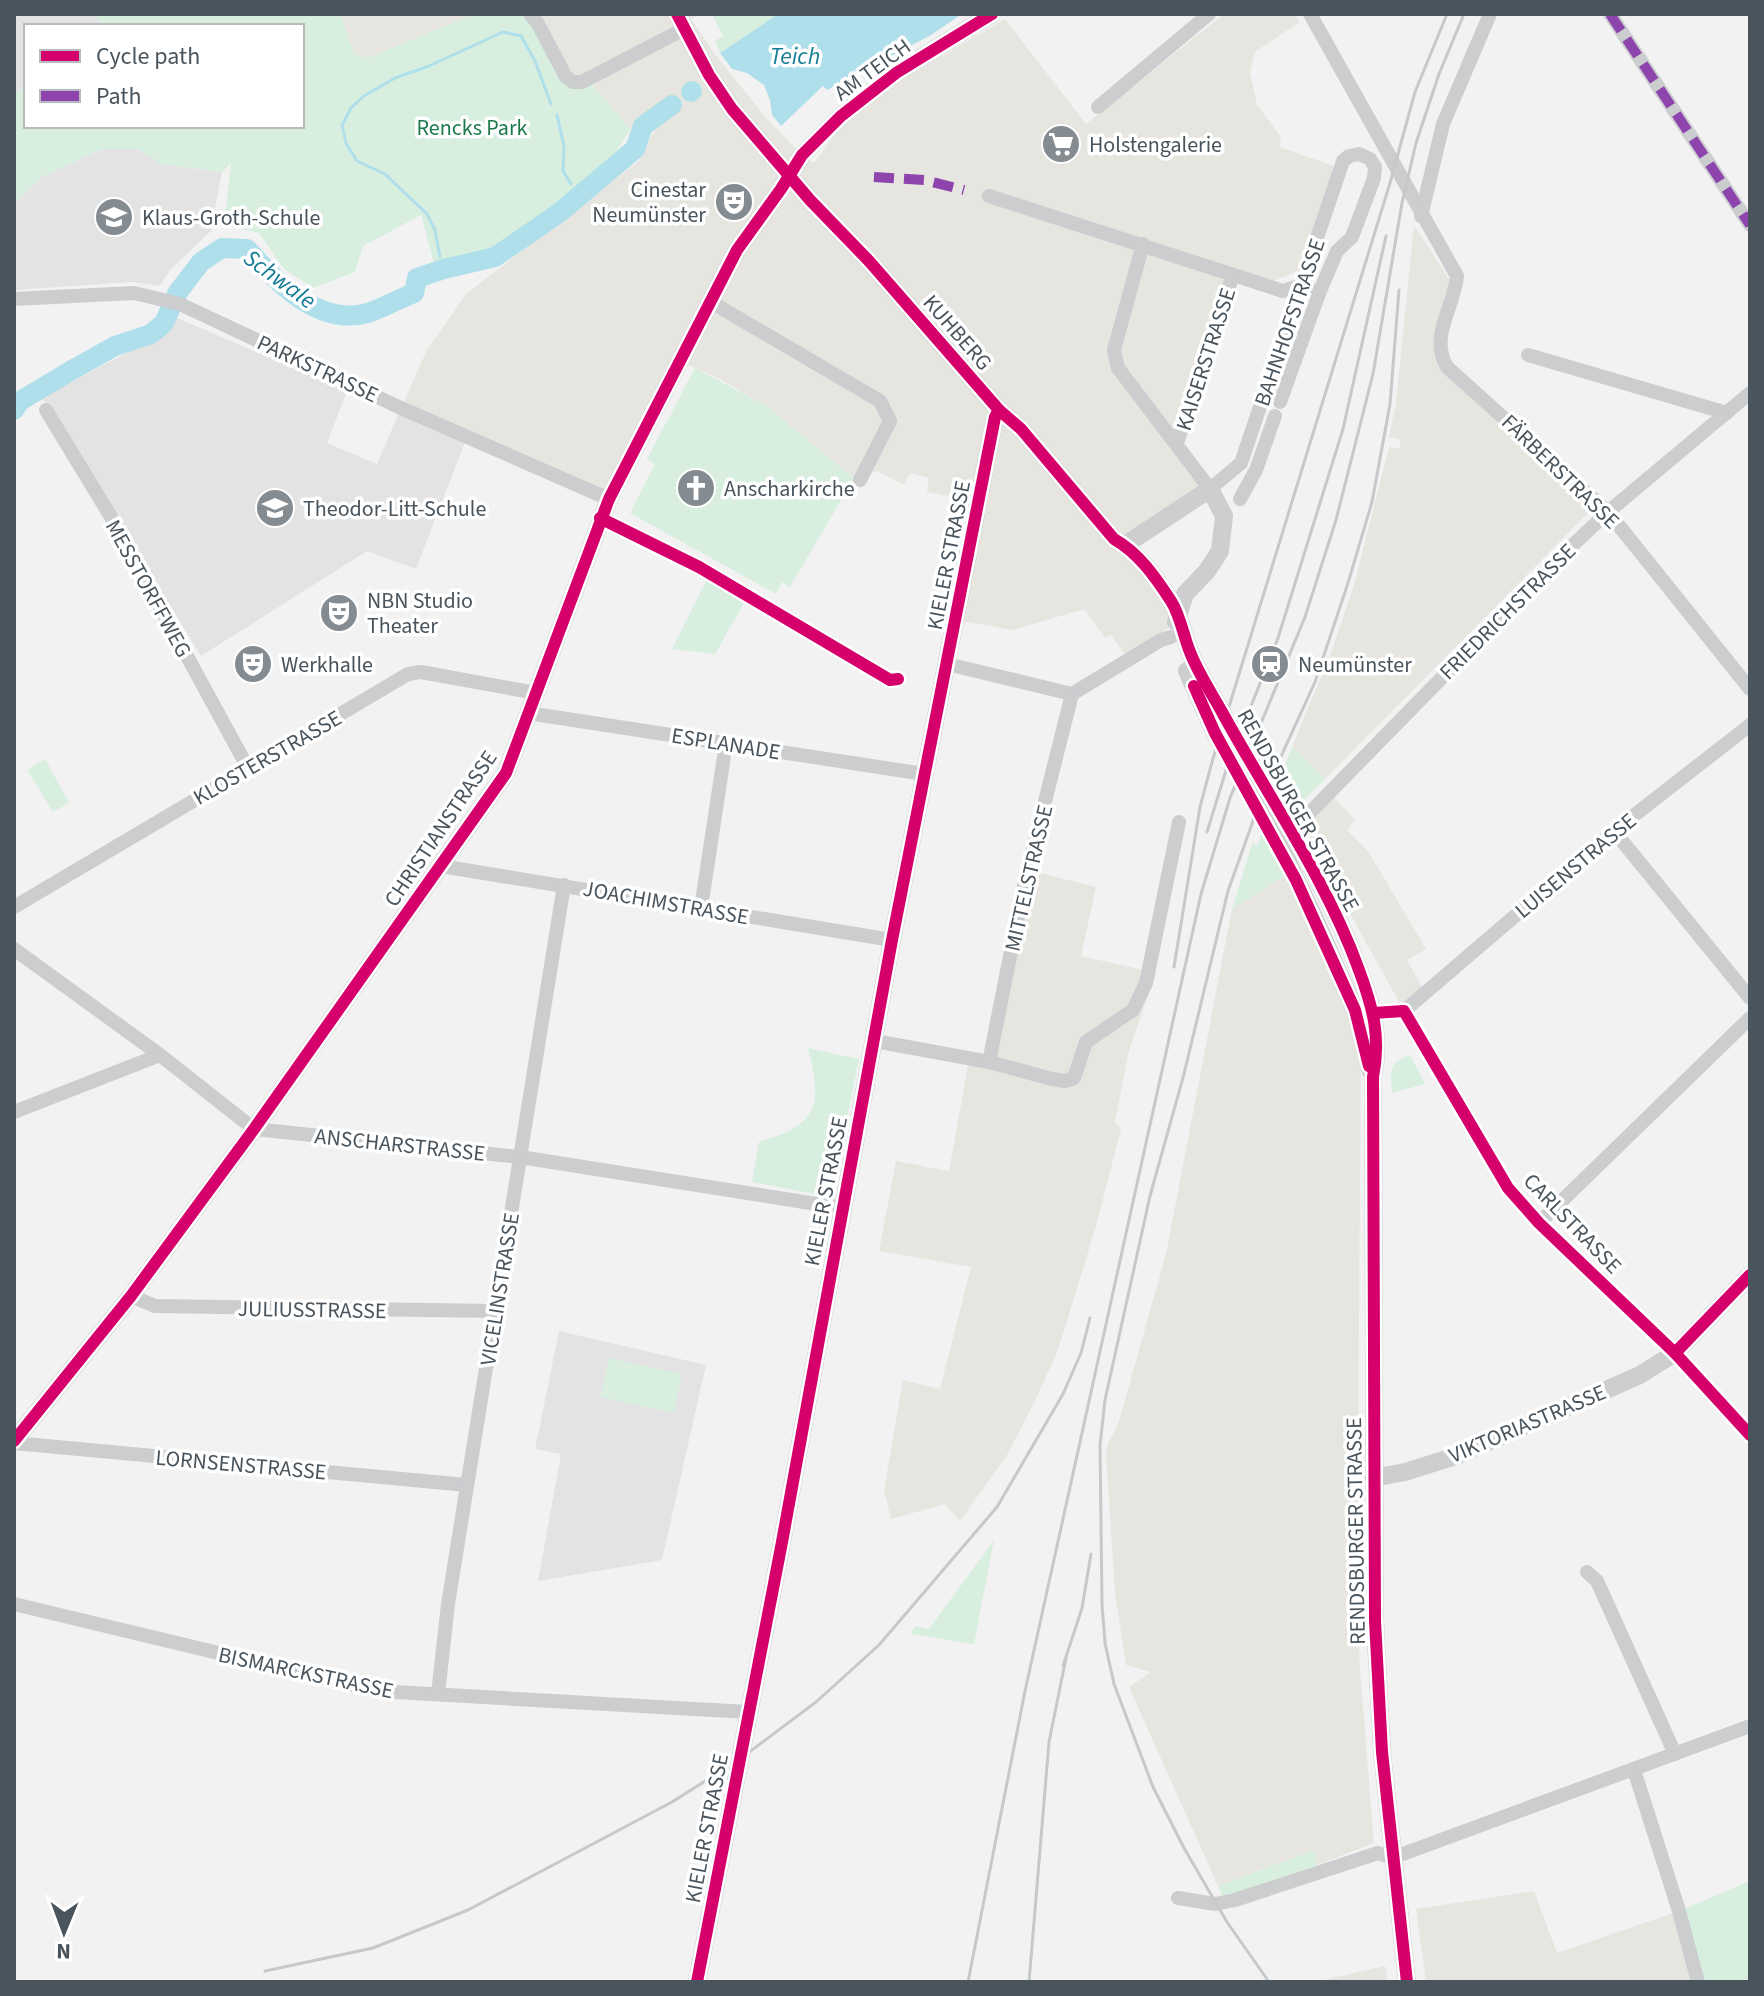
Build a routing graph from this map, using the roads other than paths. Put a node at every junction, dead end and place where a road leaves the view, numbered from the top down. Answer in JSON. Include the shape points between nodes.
{"nodes":[{"id":1,"x":530,"y":14,"type":"edge"},
{"id":2,"x":992,"y":14,"type":"edge"},
{"id":3,"x":1209,"y":14,"type":"edge"},
{"id":4,"x":1310,"y":14,"type":"edge"},
{"id":5,"x":1490,"y":14,"type":"edge"},
{"id":6,"x":1610,"y":14,"type":"edge"},
{"id":7,"x":681,"y":21,"type":"edge"},
{"id":8,"x":1098,"y":107,"type":"dead end"},
{"id":9,"x":1371,"y":123,"type":"junction"},
{"id":10,"x":1359,"y":154,"type":"junction"},
{"id":11,"x":790,"y":174,"type":"junction"},
{"id":12,"x":989,"y":196,"type":"dead end"},
{"id":13,"x":1421,"y":216,"type":"junction"},
{"id":14,"x":1750,"y":225,"type":"edge"},
{"id":15,"x":1143,"y":244,"type":"junction"},
{"id":16,"x":1233,"y":275,"type":"junction"},
{"id":17,"x":1302,"y":285,"type":"junction"},
{"id":18,"x":1320,"y":291,"type":"junction"},
{"id":19,"x":14,"y":299,"type":"edge"},
{"id":20,"x":711,"y":302,"type":"junction"},
{"id":21,"x":1528,"y":355,"type":"dead end"},
{"id":22,"x":1750,"y":393,"type":"edge"},
{"id":23,"x":1280,"y":402,"type":"dead end"},
{"id":24,"x":46,"y":410,"type":"dead end"},
{"id":25,"x":999,"y":410,"type":"junction"},
{"id":26,"x":1727,"y":413,"type":"junction"},
{"id":27,"x":1275,"y":416,"type":"dead end"},
{"id":28,"x":1177,"y":443,"type":"junction"},
{"id":29,"x":860,"y":480,"type":"dead end"},
{"id":30,"x":1210,"y":489,"type":"junction"},
{"id":31,"x":609,"y":499,"type":"junction"},
{"id":32,"x":1233,"y":508,"type":"junction"},
{"id":33,"x":1608,"y":512,"type":"junction"},
{"id":34,"x":1125,"y":545,"type":"junction"},
{"id":35,"x":1178,"y":613,"type":"junction"},
{"id":36,"x":1171,"y":637,"type":"junction"},
{"id":37,"x":947,"y":664,"type":"junction"},
{"id":38,"x":1750,"y":689,"type":"edge"},
{"id":39,"x":536,"y":693,"type":"junction"},
{"id":40,"x":1072,"y":694,"type":"junction"},
{"id":41,"x":528,"y":713,"type":"junction"},
{"id":42,"x":1750,"y":725,"type":"edge"},
{"id":43,"x":726,"y":743,"type":"junction"},
{"id":44,"x":248,"y":768,"type":"junction"},
{"id":45,"x":924,"y":774,"type":"junction"},
{"id":46,"x":1179,"y":822,"type":"dead end"},
{"id":47,"x":1614,"y":831,"type":"junction"},
{"id":48,"x":1285,"y":838,"type":"junction"},
{"id":49,"x":441,"y":866,"type":"junction"},
{"id":50,"x":564,"y":885,"type":"junction"},
{"id":51,"x":14,"y":907,"type":"edge"},
{"id":52,"x":701,"y":908,"type":"junction"},
{"id":53,"x":892,"y":940,"type":"junction"},
{"id":54,"x":14,"y":949,"type":"edge"},
{"id":55,"x":1750,"y":998,"type":"edge"},
{"id":56,"x":1404,"y":1011,"type":"joint"},
{"id":57,"x":1750,"y":1018,"type":"edge"},
{"id":58,"x":875,"y":1041,"type":"junction"},
{"id":59,"x":160,"y":1055,"type":"junction"},
{"id":60,"x":989,"y":1062,"type":"junction"},
{"id":61,"x":14,"y":1112,"type":"edge"},
{"id":62,"x":254,"y":1129,"type":"junction"},
{"id":63,"x":520,"y":1157,"type":"junction"},
{"id":64,"x":842,"y":1208,"type":"junction"},
{"id":65,"x":1539,"y":1223,"type":"junction"},
{"id":66,"x":1750,"y":1275,"type":"edge"},
{"id":67,"x":131,"y":1296,"type":"junction"},
{"id":68,"x":495,"y":1311,"type":"junction"},
{"id":69,"x":1675,"y":1353,"type":"junction"},
{"id":70,"x":1750,"y":1435,"type":"edge"},
{"id":71,"x":14,"y":1442,"type":"edge"},
{"id":72,"x":1373,"y":1478,"type":"junction"},
{"id":73,"x":467,"y":1485,"type":"junction"},
{"id":74,"x":1587,"y":1572,"type":"dead end"},
{"id":75,"x":14,"y":1604,"type":"edge"},
{"id":76,"x":438,"y":1694,"type":"junction"},
{"id":77,"x":748,"y":1712,"type":"junction"},
{"id":78,"x":1750,"y":1726,"type":"edge"},
{"id":79,"x":1675,"y":1754,"type":"junction"},
{"id":80,"x":1634,"y":1770,"type":"junction"},
{"id":81,"x":1392,"y":1858,"type":"junction"},
{"id":82,"x":1178,"y":1898,"type":"dead end"},
{"id":83,"x":697,"y":1982,"type":"edge"},
{"id":84,"x":1407,"y":1982,"type":"edge"},
{"id":85,"x":1698,"y":1982,"type":"edge"}],
"edges":[{"from":1,"to":7,"type":"street","via":[[573,82],[582,82]]},
{"from":2,"to":11,"type":"street","name":"AM TEICH","via":[[885,81],[804,152]]},
{"from":3,"to":8,"type":"street"},
{"from":4,"to":9,"type":"street"},
{"from":5,"to":13,"type":"street","via":[[1443,124]]},
{"from":6,"to":14,"type":"street"},
{"from":7,"to":11,"type":"street","name":"KUHBERG","via":[[732,109]]},
{"from":9,"to":10,"type":"street","name":"BAHNHOFSTRASSE"},
{"from":9,"to":13,"type":"street"},
{"from":10,"to":17,"type":"street","name":"BAHNHOFSTRASSE","via":[[1343,161]]},
{"from":10,"to":18,"type":"street","name":"BAHNHOFSTRASSE","via":[[1373,163],[1374,178],[1352,237],[1337,251]]},
{"from":11,"to":20,"type":"street","name":"CHRISTIANSTRASSE","via":[[737,250]]},
{"from":11,"to":25,"type":"street","name":"KUHBERG"},
{"from":12,"to":15,"type":"street","name":"KAISERSTRASSE"},
{"from":13,"to":33,"type":"street","name":"FÄRBERSTRASSE","via":[[1457,276],[1441,330],[1440,355],[1447,367]]},
{"from":15,"to":16,"type":"street","name":"KAISERSTRASSE"},
{"from":15,"to":28,"type":"street","name":"KAISERSTRASSE","via":[[1114,350],[1118,368]]},
{"from":16,"to":17,"type":"street","name":"KAISERSTRASSE","via":[[1283,291]]},
{"from":16,"to":28,"type":"street","name":"KAISERSTRASSE"},
{"from":17,"to":18,"type":"street","name":"KAISERSTRASSE"},
{"from":17,"to":30,"type":"street","name":"BAHNHOFSTRASSE","via":[[1241,463]]},
{"from":18,"to":23,"type":"street","name":"BAHNHOFSTRASSE"},
{"from":19,"to":31,"type":"street","name":"PARKSTRASSE","via":[[134,293],[180,304]]},
{"from":20,"to":29,"type":"street","via":[[880,401],[890,421]]},
{"from":20,"to":31,"type":"street","name":"CHRISTIANSTRASSE"},
{"from":21,"to":26,"type":"street"},
{"from":22,"to":26,"type":"street","name":"FRIEDRICHSTRASSE"},
{"from":24,"to":44,"type":"street","name":"MESSTORFFWEG","via":[[111,517]]},
{"from":25,"to":34,"type":"street","name":"KUHBERG"},
{"from":25,"to":37,"type":"street","name":"KIELER STRASSE"},
{"from":26,"to":33,"type":"street","name":"FRIEDRICHSTRASSE"},
{"from":27,"to":32,"type":"street","name":"BAHNHOFSTRASSE","via":[[1256,470]]},
{"from":28,"to":30,"type":"street","name":"KAISERSTRASSE"},
{"from":30,"to":32,"type":"street","name":"KAISERSTRASSE"},
{"from":30,"to":34,"type":"street"},
{"from":31,"to":39,"type":"street","name":"CHRISTIANSTRASSE"},
{"from":32,"to":35,"type":"street","via":[[1216,560],[1185,594]]},
{"from":33,"to":38,"type":"street","name":"FÄRBERSTRASSE"},
{"from":33,"to":48,"type":"street","name":"FRIEDRICHSTRASSE"},
{"from":34,"to":35,"type":"street","name":"KUHBERG"},
{"from":35,"to":36,"type":"street"},
{"from":35,"to":48,"type":"street","name":"RENDSBURGER STRASSE","via":[[1192,657]]},
{"from":36,"to":40,"type":"street"},
{"from":36,"to":48,"type":"street","name":"RENDSBURGER STRASSE","via":[[1215,733]]},
{"from":37,"to":40,"type":"street"},
{"from":37,"to":45,"type":"street","name":"KIELER STRASSE"},
{"from":39,"to":41,"type":"street","name":"CHRISTIANSTRASSE"},
{"from":39,"to":44,"type":"street","name":"KLOSTERSTRASSE","via":[[408,674]]},
{"from":40,"to":60,"type":"street","name":"MITTELSTRASSE","via":[[1025,881]]},
{"from":41,"to":43,"type":"street","name":"ESPLANADE"},
{"from":41,"to":49,"type":"street","name":"CHRISTIANSTRASSE","via":[[506,773]]},
{"from":42,"to":47,"type":"street","name":"LUISENSTRASSE"},
{"from":43,"to":45,"type":"street","name":"ESPLANADE"},
{"from":43,"to":52,"type":"street"},
{"from":44,"to":51,"type":"street","name":"KLOSTERSTRASSE"},
{"from":45,"to":53,"type":"street","name":"KIELER STRASSE"},
{"from":46,"to":60,"type":"street","via":[[1146,983],[1133,1010],[1086,1042],[1074,1078],[1052,1079]]},
{"from":47,"to":55,"type":"street"},
{"from":47,"to":56,"type":"street","name":"LUISENSTRASSE"},
{"from":48,"to":72,"type":"street","name":"RENDSBURGER STRASSE","via":[[1355,1010],[1373,1077]]},
{"from":49,"to":50,"type":"street","name":"JOACHIMSTRASSE"},
{"from":49,"to":62,"type":"street","name":"CHRISTIANSTRASSE"},
{"from":50,"to":52,"type":"street","name":"JOACHIMSTRASSE"},
{"from":50,"to":63,"type":"street","name":"VICELINSTRASSE"},
{"from":52,"to":53,"type":"street","name":"JOACHIMSTRASSE"},
{"from":53,"to":58,"type":"street","name":"KIELER STRASSE"},
{"from":54,"to":59,"type":"street"},
{"from":56,"to":65,"type":"street","name":"CARLSTRASSE","via":[[1508,1188]]},
{"from":57,"to":65,"type":"street"},
{"from":58,"to":60,"type":"street"},
{"from":58,"to":64,"type":"street","name":"KIELER STRASSE"},
{"from":59,"to":61,"type":"street"},
{"from":59,"to":62,"type":"street"},
{"from":62,"to":63,"type":"street","name":"ANSCHARSTRASSE"},
{"from":62,"to":67,"type":"street","name":"CHRISTIANSTRASSE"},
{"from":63,"to":64,"type":"street","name":"ANSCHARSTRASSE"},
{"from":63,"to":68,"type":"street","name":"VICELINSTRASSE"},
{"from":64,"to":77,"type":"street","name":"KIELER STRASSE"},
{"from":65,"to":69,"type":"street","name":"CARLSTRASSE"},
{"from":66,"to":69,"type":"street","name":"VIKTORIASTRASSE"},
{"from":67,"to":68,"type":"street","name":"JULIUSSTRASSE","via":[[155,1306]]},
{"from":67,"to":71,"type":"street","name":"CHRISTIANSTRASSE"},
{"from":68,"to":73,"type":"street","name":"VICELINSTRASSE"},
{"from":69,"to":70,"type":"street","name":"CARLSTRASSE"},
{"from":69,"to":72,"type":"street","name":"VIKTORIASTRASSE","via":[[1640,1375],[1456,1456]]},
{"from":71,"to":73,"type":"street","name":"LORNSENSTRASSE"},
{"from":72,"to":81,"type":"street","name":"RENDSBURGER STRASSE","via":[[1375,1621]]},
{"from":73,"to":76,"type":"street","name":"VICELINSTRASSE"},
{"from":74,"to":79,"type":"street","via":[[1597,1581]]},
{"from":75,"to":76,"type":"street","name":"BISMARCKSTRASSE","via":[[347,1685]]},
{"from":76,"to":77,"type":"street","name":"BISMARCKSTRASSE"},
{"from":77,"to":83,"type":"street","name":"KIELER STRASSE"},
{"from":78,"to":79,"type":"street"},
{"from":79,"to":80,"type":"street"},
{"from":80,"to":81,"type":"street"},
{"from":80,"to":85,"type":"street"},
{"from":81,"to":82,"type":"street","via":[[1378,1853],[1215,1904]]},
{"from":81,"to":84,"type":"street","name":"RENDSBURGER STRASSE"}]}
